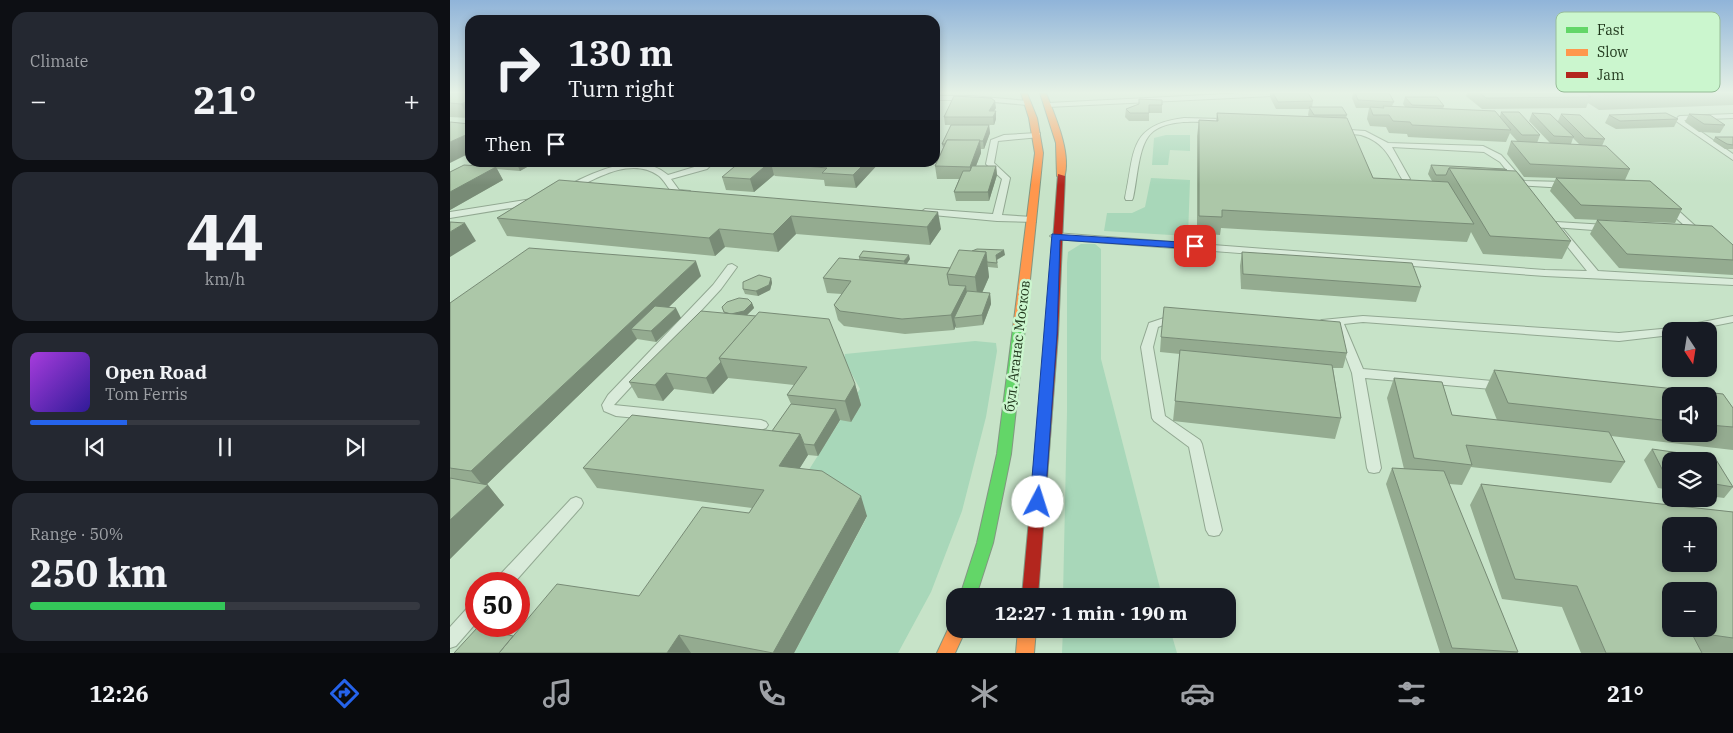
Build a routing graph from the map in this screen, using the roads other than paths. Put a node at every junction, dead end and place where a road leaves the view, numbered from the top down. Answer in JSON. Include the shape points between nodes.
{"nodes":[{"id":1,"x":1034,"y":123,"type":"edge"},
{"id":2,"x":1055,"y":123,"type":"edge"},
{"id":3,"x":1167,"y":123,"type":"edge"},
{"id":4,"x":1682,"y":123,"type":"edge"},
{"id":5,"x":1323,"y":130,"type":"edge"},
{"id":6,"x":1037,"y":135,"type":"junction"},
{"id":7,"x":1387,"y":145,"type":"junction"},
{"id":8,"x":1733,"y":158,"type":"edge"},
{"id":9,"x":704,"y":167,"type":"edge"},
{"id":10,"x":667,"y":178,"type":"junction"},
{"id":11,"x":1406,"y":179,"type":"edge"},
{"id":12,"x":1580,"y":186,"type":"edge"},
{"id":13,"x":560,"y":193,"type":"edge"},
{"id":14,"x":697,"y":194,"type":"edge"},
{"id":15,"x":1656,"y":195,"type":"edge"},
{"id":16,"x":1129,"y":198,"type":"dead end"},
{"id":17,"x":539,"y":200,"type":"edge"},
{"id":18,"x":912,"y":211,"type":"edge"},
{"id":19,"x":450,"y":215,"type":"edge"},
{"id":20,"x":997,"y":218,"type":"junction"},
{"id":21,"x":1033,"y":220,"type":"junction"},
{"id":22,"x":1613,"y":228,"type":"edge"},
{"id":23,"x":1031,"y":232,"type":"junction"},
{"id":24,"x":1680,"y":232,"type":"edge"},
{"id":25,"x":1056,"y":236,"type":"junction"},
{"id":26,"x":732,"y":267,"type":"dead end"},
{"id":27,"x":1595,"y":274,"type":"junction"},
{"id":28,"x":1733,"y":282,"type":"edge"},
{"id":29,"x":1184,"y":317,"type":"edge"},
{"id":30,"x":1731,"y":321,"type":"edge"},
{"id":31,"x":1313,"y":322,"type":"edge"},
{"id":32,"x":1338,"y":322,"type":"junction"},
{"id":33,"x":1718,"y":323,"type":"edge"},
{"id":34,"x":1662,"y":332,"type":"edge"},
{"id":35,"x":1358,"y":372,"type":"junction"},
{"id":36,"x":1515,"y":387,"type":"edge"},
{"id":37,"x":761,"y":425,"type":"dead end"},
{"id":38,"x":1374,"y":468,"type":"dead end"},
{"id":39,"x":576,"y":503,"type":"dead end"},
{"id":40,"x":1214,"y":530,"type":"dead end"},
{"id":41,"x":513,"y":572,"type":"edge"},
{"id":42,"x":971,"y":588,"type":"edge"},
{"id":43,"x":1031,"y":588,"type":"edge"},
{"id":44,"x":465,"y":624,"type":"edge"},
{"id":45,"x":953,"y":638,"type":"edge"},
{"id":46,"x":1026,"y":638,"type":"edge"},
{"id":47,"x":450,"y":640,"type":"edge"},
{"id":48,"x":946,"y":653,"type":"edge"},
{"id":49,"x":1025,"y":653,"type":"edge"}],
"edges":[{"from":1,"to":6,"type":"main road","name":"бул. Атанас Москов"},
{"from":2,"to":25,"type":"main road","name":"бул. Атанас Москов","via":[[1062,152]]},
{"from":3,"to":16,"type":"lane","via":[[1155,126],[1144,136]]},
{"from":4,"to":8,"type":"lane"},
{"from":5,"to":7,"type":"lane","via":[[1362,133]]},
{"from":6,"to":20,"type":"lane","via":[[995,140],[990,164],[1006,178]]},
{"from":6,"to":21,"type":"main road","name":"бул. Атанас Москов","via":[[1039,152]]},
{"from":7,"to":11,"type":"lane"},
{"from":7,"to":12,"type":"lane","via":[[1480,148],[1498,154],[1524,187]]},
{"from":9,"to":10,"type":"lane"},
{"from":10,"to":13,"type":"lane","via":[[652,169],[620,167]]},
{"from":10,"to":14,"type":"lane","via":[[677,192]]},
{"from":15,"to":24,"type":"lane","via":[[1702,237]]},
{"from":17,"to":19,"type":"lane"},
{"from":18,"to":20,"type":"lane"},
{"from":20,"to":21,"type":"lane"},
{"from":21,"to":23,"type":"main road","name":"бул. Атанас Москов"},
{"from":22,"to":27,"type":"lane","via":[[1553,222]]},
{"from":23,"to":25,"type":"main road","via":[[1045,225],[1051,227]]},
{"from":23,"to":42,"type":"main road","name":"бул. Атанас Москов","via":[[1004,454],[985,543]]},
{"from":25,"to":27,"type":"lane","via":[[1545,273]]},
{"from":25,"to":43,"type":"main road","name":"бул. Атанас Москов","via":[[1052,334]]},
{"from":26,"to":37,"type":"lane","via":[[608,405],[616,411]]},
{"from":27,"to":28,"type":"lane"},
{"from":29,"to":40,"type":"lane","via":[[1153,325],[1148,347],[1159,418],[1195,444]]},
{"from":30,"to":33,"type":"lane"},
{"from":31,"to":32,"type":"lane"},
{"from":32,"to":34,"type":"lane","via":[[1363,319],[1619,338]]},
{"from":32,"to":35,"type":"lane"},
{"from":35,"to":36,"type":"lane"},
{"from":35,"to":38,"type":"lane"},
{"from":39,"to":41,"type":"lane"},
{"from":44,"to":47,"type":"lane"},
{"from":45,"to":48,"type":"main road"},
{"from":46,"to":49,"type":"main road"}]}
